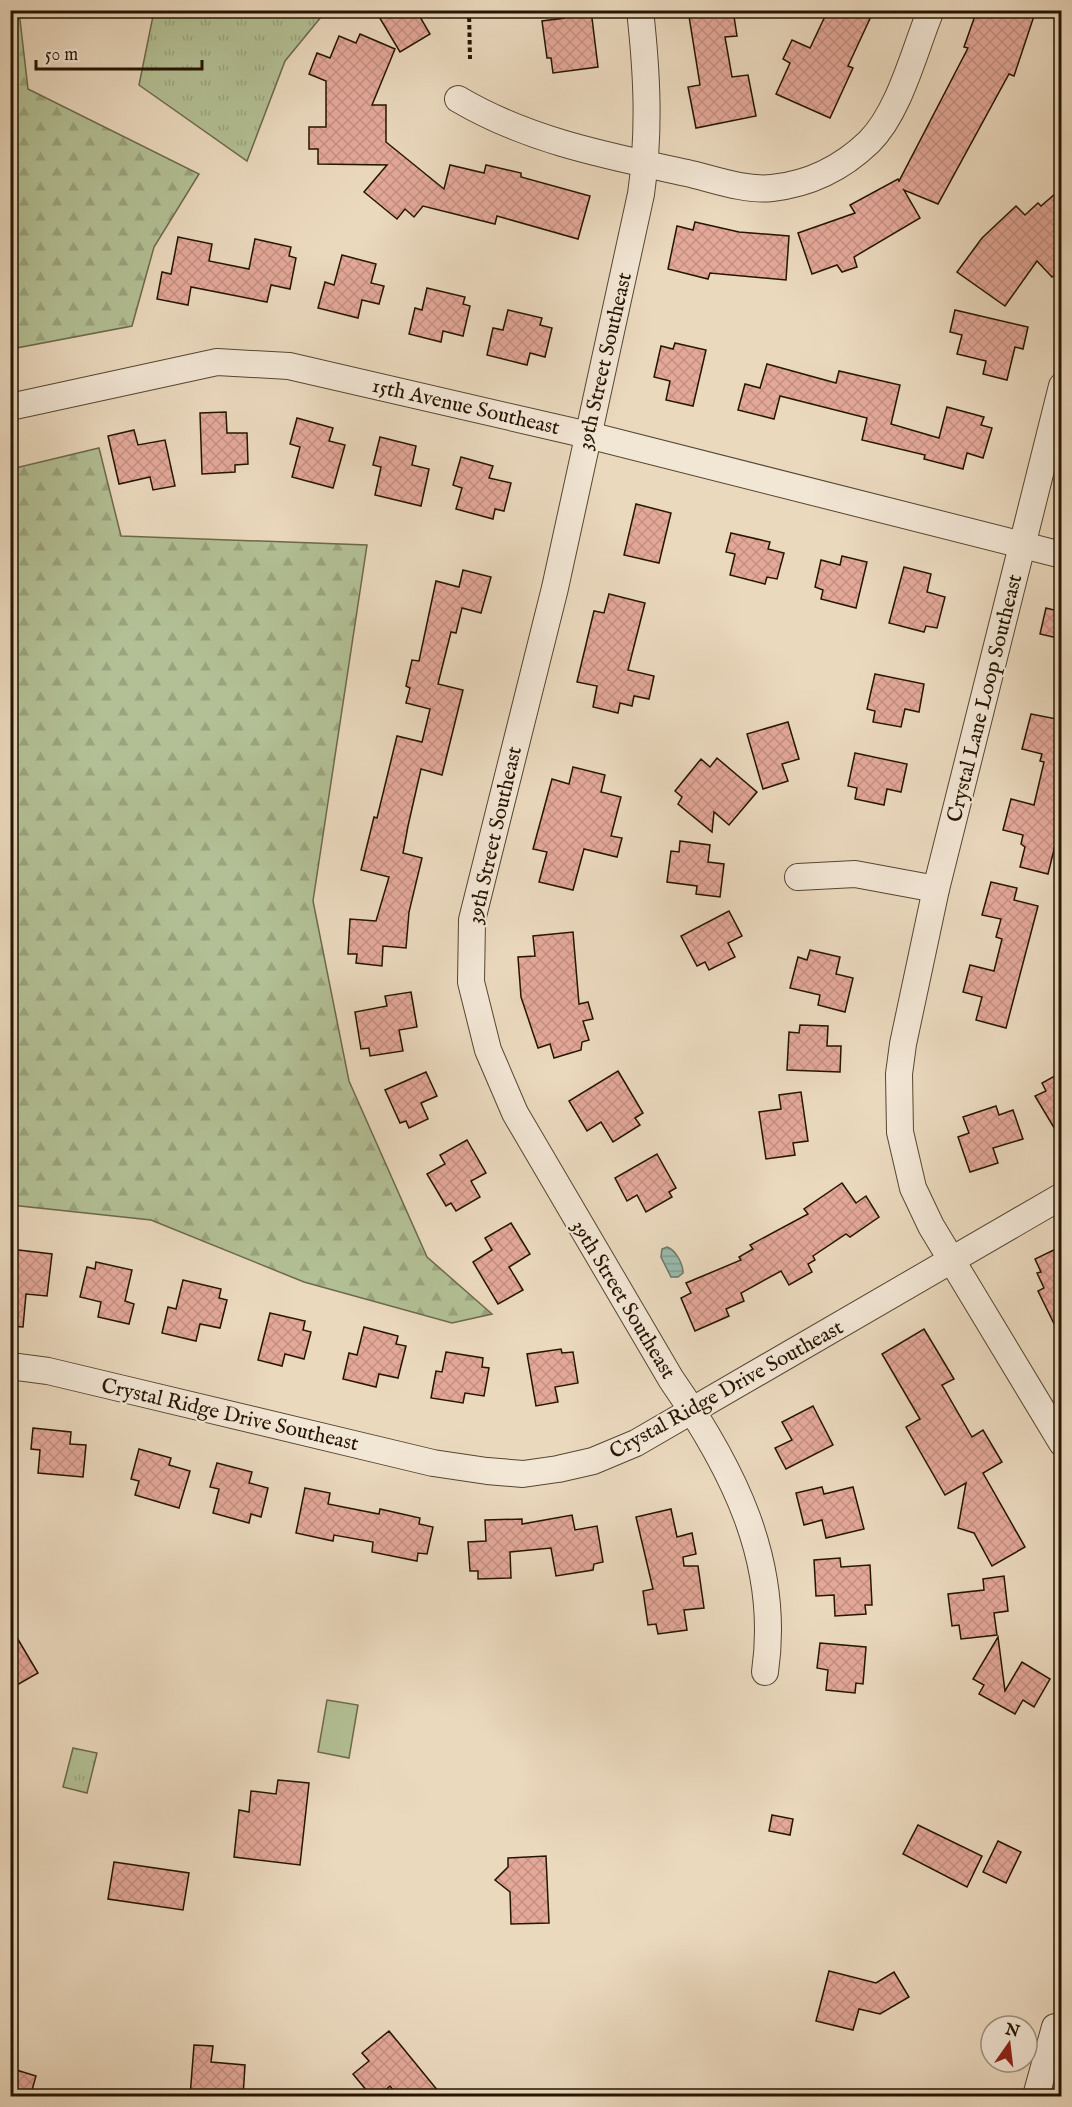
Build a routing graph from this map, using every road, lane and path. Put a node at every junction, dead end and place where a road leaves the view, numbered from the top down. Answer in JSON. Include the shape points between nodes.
{"nodes":[{"id":1,"x":469,"y":10,"type":"edge"},
{"id":2,"x":640,"y":10,"type":"edge"},
{"id":3,"x":930,"y":10,"type":"edge"},
{"id":4,"x":470,"y":59,"type":"dead end"},
{"id":5,"x":458,"y":99,"type":"dead end"},
{"id":6,"x":645,"y":164,"type":"junction"},
{"id":7,"x":1062,"y":386,"type":"edge"},
{"id":8,"x":10,"y":407,"type":"edge"},
{"id":9,"x":588,"y":435,"type":"junction"},
{"id":10,"x":1023,"y":546,"type":"junction"},
{"id":11,"x":1062,"y":555,"type":"edge"},
{"id":12,"x":798,"y":877,"type":"dead end"},
{"id":13,"x":936,"y":889,"type":"junction"},
{"id":14,"x":1062,"y":1196,"type":"edge"},
{"id":15,"x":953,"y":1260,"type":"junction"},
{"id":16,"x":10,"y":1366,"type":"edge"},
{"id":17,"x":693,"y":1410,"type":"junction"},
{"id":18,"x":1062,"y":1443,"type":"edge"},
{"id":19,"x":765,"y":1672,"type":"dead end"},
{"id":20,"x":1055,"y":2027,"type":"dead end"},
{"id":21,"x":1036,"y":2097,"type":"edge"}],
"edges":[{"from":1,"to":4,"type":"path"},
{"from":2,"to":6,"type":"street","name":"39th Street Southeast","via":[[648,80]]},
{"from":3,"to":6,"type":"street","via":[[890,112],[870,140],[848,160],[818,178],[769,188]]},
{"from":5,"to":6,"type":"street","via":[[489,117],[549,140]]},
{"from":6,"to":9,"type":"street","name":"39th Street Southeast"},
{"from":7,"to":10,"type":"street"},
{"from":8,"to":9,"type":"street","name":"15th Avenue Southeast","via":[[172,370],[244,362],[341,376]]},
{"from":9,"to":10,"type":"street","name":"15th Avenue Southeast"},
{"from":9,"to":17,"type":"street","name":"39th Street Southeast","via":[[555,588],[472,920],[471,981],[488,1050],[514,1113]]},
{"from":10,"to":11,"type":"street","name":"Crystal Lane Loop Southeast"},
{"from":10,"to":13,"type":"street","name":"Crystal Lane Loop Southeast"},
{"from":12,"to":13,"type":"street","via":[[855,874]]},
{"from":13,"to":15,"type":"street","name":"Crystal Lane Loop Southeast","via":[[903,1044],[898,1112],[913,1188]]},
{"from":14,"to":15,"type":"street","name":"Crystal Ridge Drive Southeast"},
{"from":15,"to":17,"type":"street","name":"Crystal Ridge Drive Southeast"},
{"from":15,"to":18,"type":"street","name":"Crystal Lane Loop Southeast"},
{"from":16,"to":17,"type":"street","name":"Crystal Ridge Drive Southeast","via":[[48,1371],[433,1463],[523,1474],[593,1461],[636,1443]]},
{"from":17,"to":19,"type":"street","name":"39th Street Southeast","via":[[756,1538],[769,1621]]},
{"from":20,"to":21,"type":"street"}]}
